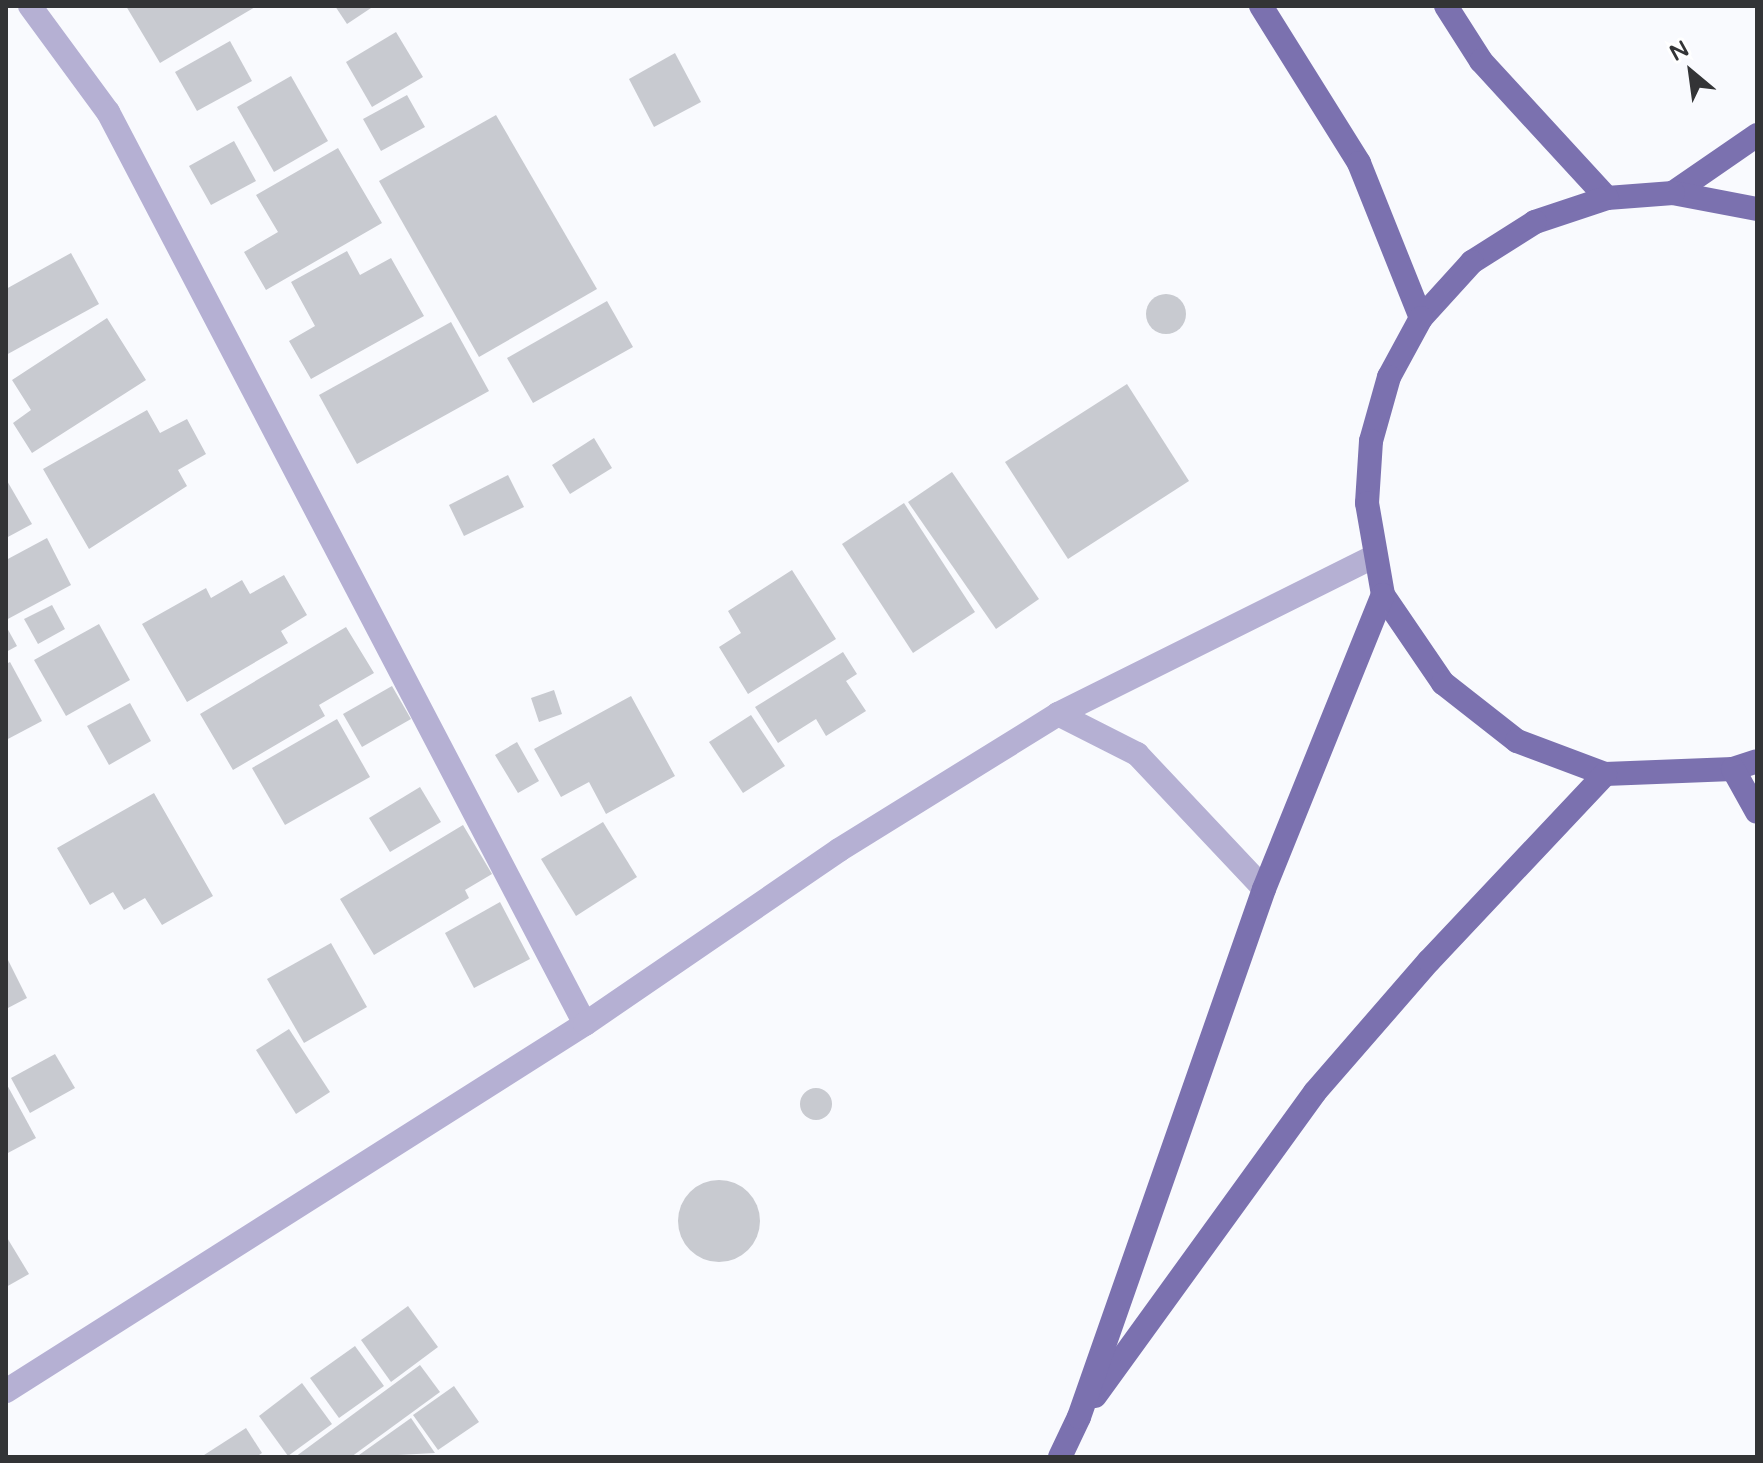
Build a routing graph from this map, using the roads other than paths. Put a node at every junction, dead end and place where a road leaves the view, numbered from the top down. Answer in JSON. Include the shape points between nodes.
{"nodes":[{"id":1,"x":30,"y":6,"type":"edge"},
{"id":2,"x":1261,"y":6,"type":"edge"},
{"id":3,"x":1446,"y":6,"type":"edge"},
{"id":4,"x":1757,"y":135,"type":"edge"},
{"id":5,"x":1673,"y":193,"type":"junction"},
{"id":6,"x":1607,"y":198,"type":"junction"},
{"id":7,"x":1757,"y":209,"type":"edge"},
{"id":8,"x":1421,"y":318,"type":"junction"},
{"id":9,"x":1373,"y":557,"type":"junction"},
{"id":10,"x":1383,"y":595,"type":"junction"},
{"id":11,"x":1058,"y":714,"type":"junction"},
{"id":12,"x":1757,"y":761,"type":"edge"},
{"id":13,"x":1733,"y":769,"type":"junction"},
{"id":14,"x":1605,"y":774,"type":"junction"},
{"id":15,"x":1757,"y":812,"type":"edge"},
{"id":16,"x":1264,"y":889,"type":"junction"},
{"id":17,"x":585,"y":1024,"type":"junction"},
{"id":18,"x":6,"y":1391,"type":"edge"},
{"id":19,"x":1079,"y":1417,"type":"junction"},
{"id":20,"x":1060,"y":1457,"type":"edge"}],
"edges":[{"from":1,"to":17,"type":"street","via":[[108,112]]},
{"from":2,"to":8,"type":"main road","via":[[1359,163]]},
{"from":3,"to":6,"type":"main road","via":[[1481,61]]},
{"from":4,"to":5,"type":"main road"},
{"from":5,"to":6,"type":"main road"},
{"from":5,"to":7,"type":"main road"},
{"from":6,"to":8,"type":"main road","via":[[1535,222],[1472,262]]},
{"from":8,"to":9,"type":"main road","via":[[1389,377],[1371,441],[1367,503]]},
{"from":9,"to":10,"type":"main road"},
{"from":9,"to":11,"type":"street"},
{"from":10,"to":14,"type":"main road","via":[[1443,683],[1517,741]]},
{"from":10,"to":16,"type":"main road"},
{"from":11,"to":16,"type":"street","via":[[1137,754]]},
{"from":11,"to":17,"type":"street","via":[[839,850]]},
{"from":12,"to":13,"type":"main road"},
{"from":13,"to":14,"type":"main road"},
{"from":13,"to":15,"type":"main road"},
{"from":14,"to":19,"type":"main road","via":[[1429,961],[1315,1092]]},
{"from":16,"to":19,"type":"main road"},
{"from":17,"to":18,"type":"street"},
{"from":19,"to":20,"type":"main road"}]}
